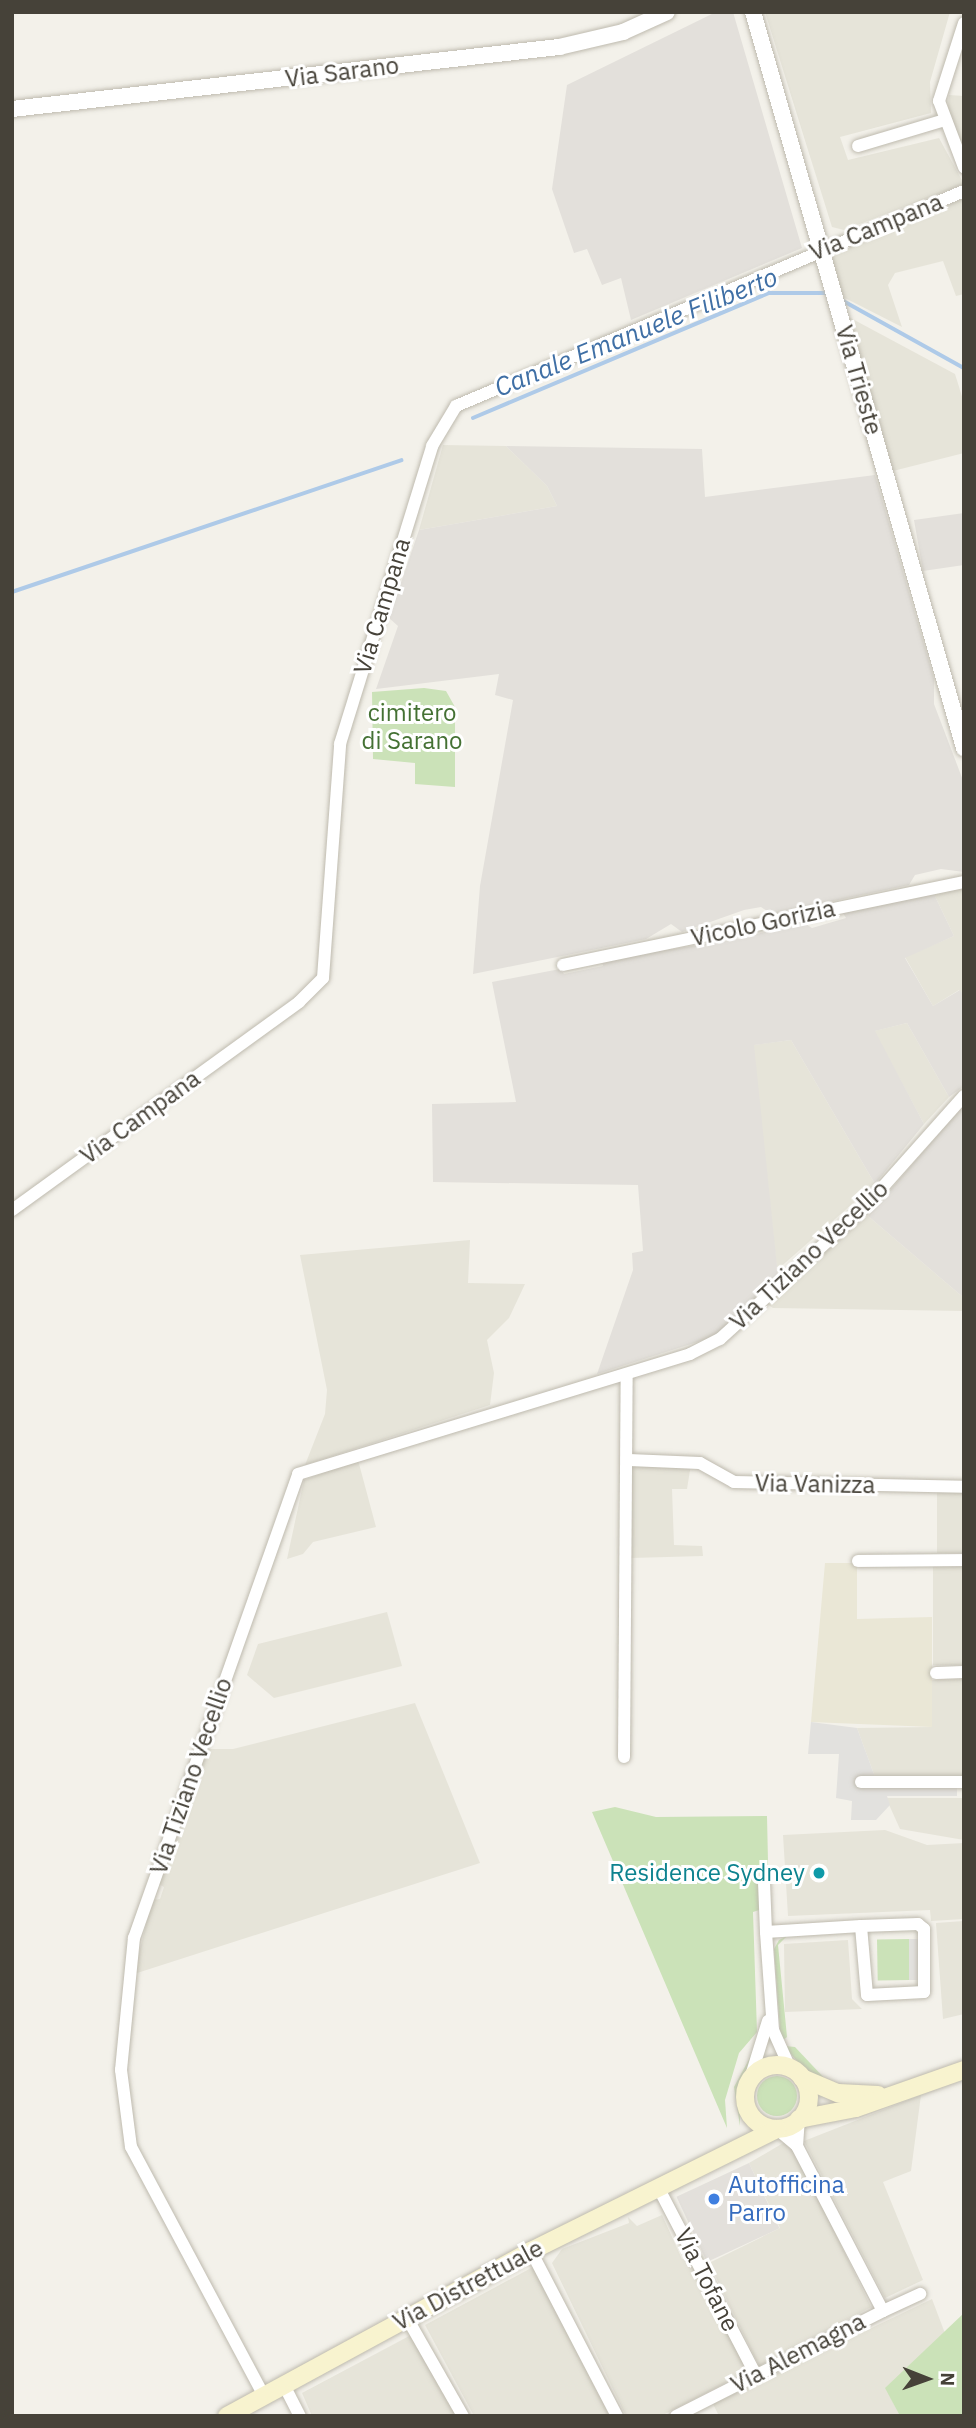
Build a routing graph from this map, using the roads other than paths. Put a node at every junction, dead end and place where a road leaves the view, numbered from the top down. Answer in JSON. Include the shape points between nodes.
{"nodes":[{"id":1,"x":667,"y":12,"type":"edge"},
{"id":2,"x":753,"y":12,"type":"edge"},
{"id":3,"x":964,"y":23,"type":"edge"},
{"id":4,"x":12,"y":109,"type":"edge"},
{"id":5,"x":942,"y":121,"type":"junction"},
{"id":6,"x":858,"y":146,"type":"dead end"},
{"id":7,"x":964,"y":167,"type":"edge"},
{"id":8,"x":964,"y":191,"type":"edge"},
{"id":9,"x":822,"y":248,"type":"junction"},
{"id":10,"x":964,"y":748,"type":"edge"},
{"id":11,"x":964,"y":881,"type":"edge"},
{"id":12,"x":563,"y":965,"type":"dead end"},
{"id":13,"x":964,"y":1096,"type":"edge"},
{"id":14,"x":12,"y":1210,"type":"edge"},
{"id":15,"x":627,"y":1374,"type":"junction"},
{"id":16,"x":629,"y":1460,"type":"junction"},
{"id":17,"x":964,"y":1487,"type":"edge"},
{"id":18,"x":964,"y":1560,"type":"edge"},
{"id":19,"x":858,"y":1561,"type":"dead end"},
{"id":20,"x":964,"y":1672,"type":"edge"},
{"id":21,"x":936,"y":1673,"type":"dead end"},
{"id":22,"x":624,"y":1758,"type":"dead end"},
{"id":23,"x":861,"y":1782,"type":"dead end"},
{"id":24,"x":964,"y":1782,"type":"edge"},
{"id":25,"x":764,"y":1882,"type":"dead end"},
{"id":26,"x":861,"y":1926,"type":"junction"},
{"id":27,"x":766,"y":1932,"type":"junction"},
{"id":28,"x":769,"y":2010,"type":"junction"},
{"id":29,"x":964,"y":2070,"type":"edge"},
{"id":30,"x":796,"y":2073,"type":"junction"},
{"id":31,"x":750,"y":2079,"type":"junction"},
{"id":32,"x":902,"y":2093,"type":"junction"},
{"id":33,"x":750,"y":2114,"type":"junction"},
{"id":34,"x":799,"y":2119,"type":"junction"},
{"id":35,"x":777,"y":2129,"type":"junction"},
{"id":36,"x":797,"y":2146,"type":"junction"},
{"id":37,"x":712,"y":2162,"type":"junction"},
{"id":38,"x":658,"y":2187,"type":"junction"},
{"id":39,"x":531,"y":2251,"type":"junction"},
{"id":40,"x":920,"y":2294,"type":"dead end"},
{"id":41,"x":883,"y":2311,"type":"junction"},
{"id":42,"x":407,"y":2318,"type":"junction"},
{"id":43,"x":755,"y":2373,"type":"junction"},
{"id":44,"x":284,"y":2385,"type":"junction"},
{"id":45,"x":264,"y":2396,"type":"junction"},
{"id":46,"x":704,"y":2410,"type":"edge"},
{"id":47,"x":227,"y":2416,"type":"edge"},
{"id":48,"x":300,"y":2416,"type":"edge"},
{"id":49,"x":463,"y":2416,"type":"edge"},
{"id":50,"x":617,"y":2416,"type":"edge"},
{"id":51,"x":676,"y":2416,"type":"edge"}],
"edges":[{"from":1,"to":4,"type":"street","name":"Via Sarano","via":[[623,32],[559,47]]},
{"from":2,"to":9,"type":"street","name":"Via Trieste"},
{"from":3,"to":5,"type":"street","via":[[940,90]]},
{"from":5,"to":6,"type":"street"},
{"from":5,"to":7,"type":"street"},
{"from":8,"to":9,"type":"street","name":"Via Campana"},
{"from":9,"to":10,"type":"street","name":"Via Trieste"},
{"from":9,"to":14,"type":"street","name":"Via Campana","via":[[456,407],[432,446],[340,744],[323,978],[299,1002]]},
{"from":11,"to":12,"type":"street","name":"Vicolo Gorizia"},
{"from":13,"to":15,"type":"street","name":"Via Tiziano Vecellio","via":[[865,1207],[720,1339]]},
{"from":15,"to":16,"type":"street"},
{"from":15,"to":45,"type":"street","name":"Via Tiziano Vecellio","via":[[298,1474],[134,1938],[121,2070],[131,2147]]},
{"from":16,"to":17,"type":"street","name":"Via Vanizza","via":[[700,1463],[734,1482]]},
{"from":16,"to":22,"type":"street"},
{"from":18,"to":19,"type":"street"},
{"from":20,"to":21,"type":"street"},
{"from":23,"to":24,"type":"street"},
{"from":25,"to":27,"type":"street"},
{"from":26,"to":26,"type":"street","via":[[867,1995],[924,1992],[922,1925]]},
{"from":26,"to":27,"type":"street"},
{"from":27,"to":28,"type":"street"},
{"from":28,"to":30,"type":"street"},
{"from":28,"to":31,"type":"street"},
{"from":29,"to":32,"type":"main road"},
{"from":30,"to":31,"type":"main road","via":[[773,2065]]},
{"from":30,"to":32,"type":"main road","via":[[850,2096]]},
{"from":30,"to":34,"type":"main road","via":[[808,2103]]},
{"from":31,"to":33,"type":"main road","via":[[745,2096]]},
{"from":32,"to":34,"type":"main road"},
{"from":33,"to":35,"type":"main road"},
{"from":33,"to":37,"type":"main road","via":[[737,2141]]},
{"from":34,"to":35,"type":"main road"},
{"from":34,"to":36,"type":"street"},
{"from":35,"to":36,"type":"street"},
{"from":35,"to":37,"type":"main road"},
{"from":36,"to":41,"type":"street"},
{"from":37,"to":38,"type":"main road","name":"Via Distrettuale"},
{"from":38,"to":39,"type":"main road","name":"Via Distrettuale"},
{"from":38,"to":43,"type":"street","name":"Via Tofane"},
{"from":39,"to":42,"type":"main road","name":"Via Distrettuale"},
{"from":39,"to":50,"type":"street"},
{"from":40,"to":41,"type":"street","name":"Via Alemagna"},
{"from":41,"to":43,"type":"street","name":"Via Alemagna"},
{"from":42,"to":44,"type":"main road","name":"Via Distrettuale"},
{"from":42,"to":49,"type":"street"},
{"from":43,"to":46,"type":"street","name":"Via Alemagna"},
{"from":44,"to":45,"type":"main road","name":"Via Distrettuale"},
{"from":44,"to":48,"type":"street"},
{"from":45,"to":47,"type":"main road","name":"Via Distrettuale"},
{"from":46,"to":51,"type":"street","name":"Via Alemagna"}]}
